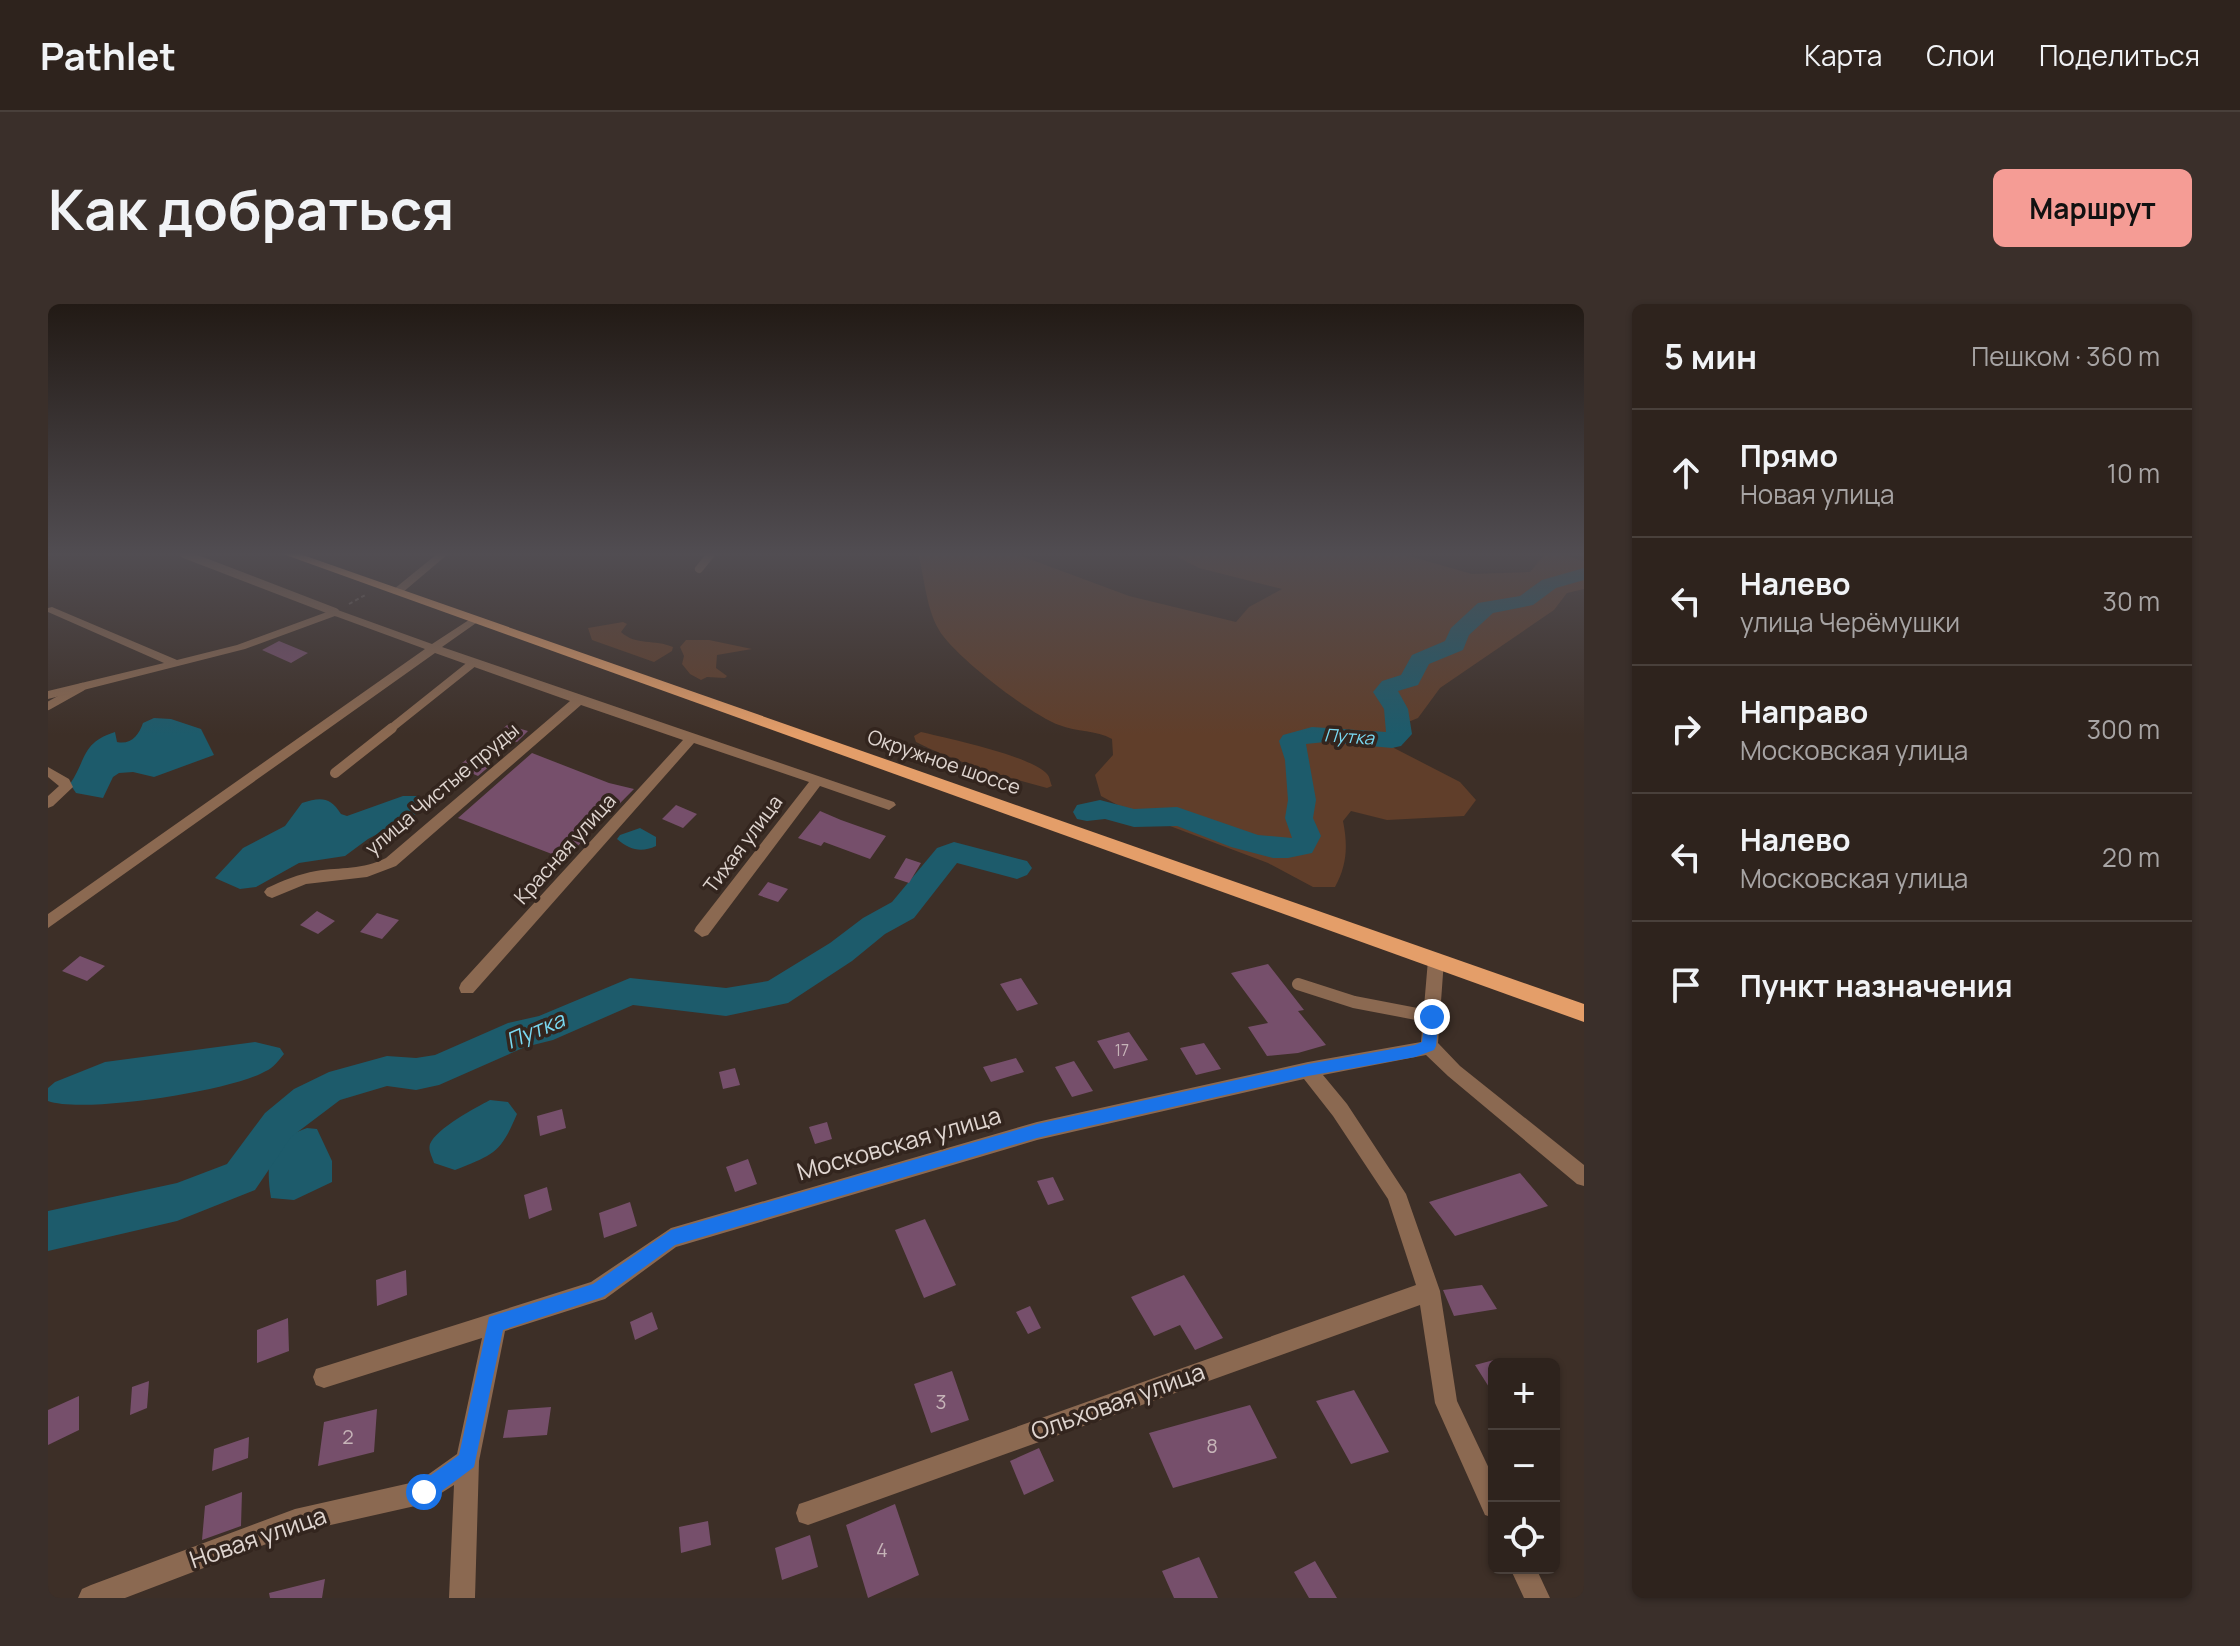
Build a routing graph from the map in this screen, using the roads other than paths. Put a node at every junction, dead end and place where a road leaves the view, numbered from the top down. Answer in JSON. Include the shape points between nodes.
{"nodes":[{"id":1,"x":62,"y":614,"type":"edge"},
{"id":2,"x":329,"y":614,"type":"edge"},
{"id":3,"x":341,"y":614,"type":"edge"},
{"id":4,"x":462,"y":614,"type":"edge"},
{"id":5,"x":475,"y":619,"type":"junction"},
{"id":6,"x":434,"y":649,"type":"junction"},
{"id":7,"x":473,"y":663,"type":"junction"},
{"id":8,"x":177,"y":664,"type":"junction"},
{"id":9,"x":83,"y":687,"type":"junction"},
{"id":10,"x":48,"y":695,"type":"edge"},
{"id":11,"x":579,"y":700,"type":"junction"},
{"id":12,"x":48,"y":706,"type":"edge"},
{"id":13,"x":693,"y":737,"type":"junction"},
{"id":14,"x":48,"y":771,"type":"edge"},
{"id":15,"x":335,"y":773,"type":"dead end"},
{"id":16,"x":816,"y":782,"type":"junction"},
{"id":17,"x":48,"y":803,"type":"edge"},
{"id":18,"x":889,"y":805,"type":"dead end"},
{"id":19,"x":272,"y":892,"type":"dead end"},
{"id":20,"x":48,"y":922,"type":"edge"},
{"id":21,"x":702,"y":931,"type":"dead end"},
{"id":22,"x":1436,"y":960,"type":"junction"},
{"id":23,"x":1298,"y":984,"type":"dead end"},
{"id":24,"x":467,"y":988,"type":"dead end"},
{"id":25,"x":1584,"y":1013,"type":"edge"},
{"id":26,"x":1432,"y":1017,"type":"junction"},
{"id":27,"x":1429,"y":1046,"type":"junction"},
{"id":28,"x":1308,"y":1070,"type":"junction"},
{"id":29,"x":1584,"y":1177,"type":"edge"},
{"id":30,"x":1429,"y":1291,"type":"junction"},
{"id":31,"x":496,"y":1323,"type":"junction"},
{"id":32,"x":324,"y":1377,"type":"dead end"},
{"id":33,"x":467,"y":1461,"type":"junction"},
{"id":34,"x":1492,"y":1502,"type":"edge"},
{"id":35,"x":808,"y":1513,"type":"dead end"},
{"id":36,"x":91,"y":1598,"type":"edge"},
{"id":37,"x":462,"y":1598,"type":"edge"}],
"edges":[{"from":1,"to":8,"type":"street"},
{"from":2,"to":8,"type":"street","via":[[273,637]]},
{"from":3,"to":6,"type":"street"},
{"from":4,"to":5,"type":"main road","name":"Окружное шоссе"},
{"from":5,"to":6,"type":"street"},
{"from":5,"to":22,"type":"main road","name":"Окружное шоссе"},
{"from":6,"to":7,"type":"street"},
{"from":6,"to":20,"type":"street"},
{"from":7,"to":11,"type":"street"},
{"from":7,"to":15,"type":"lane"},
{"from":8,"to":9,"type":"street"},
{"from":9,"to":10,"type":"street"},
{"from":9,"to":12,"type":"lane"},
{"from":11,"to":13,"type":"street"},
{"from":11,"to":19,"type":"street","name":"улица Чистые пруды","via":[[391,862],[370,874],[327,875]]},
{"from":13,"to":16,"type":"street"},
{"from":13,"to":24,"type":"street","name":"Красная улица"},
{"from":14,"to":17,"type":"street","via":[[64,782],[63,793]]},
{"from":16,"to":18,"type":"street"},
{"from":16,"to":21,"type":"street","name":"Тихая улица"},
{"from":22,"to":25,"type":"main road","name":"Окружное шоссе"},
{"from":22,"to":26,"type":"street"},
{"from":23,"to":26,"type":"lane","via":[[1354,1002]]},
{"from":26,"to":27,"type":"street"},
{"from":27,"to":28,"type":"street","name":"Московская улица"},
{"from":27,"to":29,"type":"street"},
{"from":28,"to":30,"type":"street","via":[[1396,1194]]},
{"from":28,"to":31,"type":"street","name":"Московская улица","via":[[1037,1131],[671,1238],[597,1291]]},
{"from":30,"to":34,"type":"street","via":[[1446,1403]]},
{"from":30,"to":35,"type":"street","name":"Ольховая улица"},
{"from":31,"to":32,"type":"street","name":"Московская улица"},
{"from":31,"to":33,"type":"street"},
{"from":33,"to":36,"type":"street","name":"Новая улица","via":[[424,1492],[295,1521]]},
{"from":33,"to":37,"type":"street"}]}
